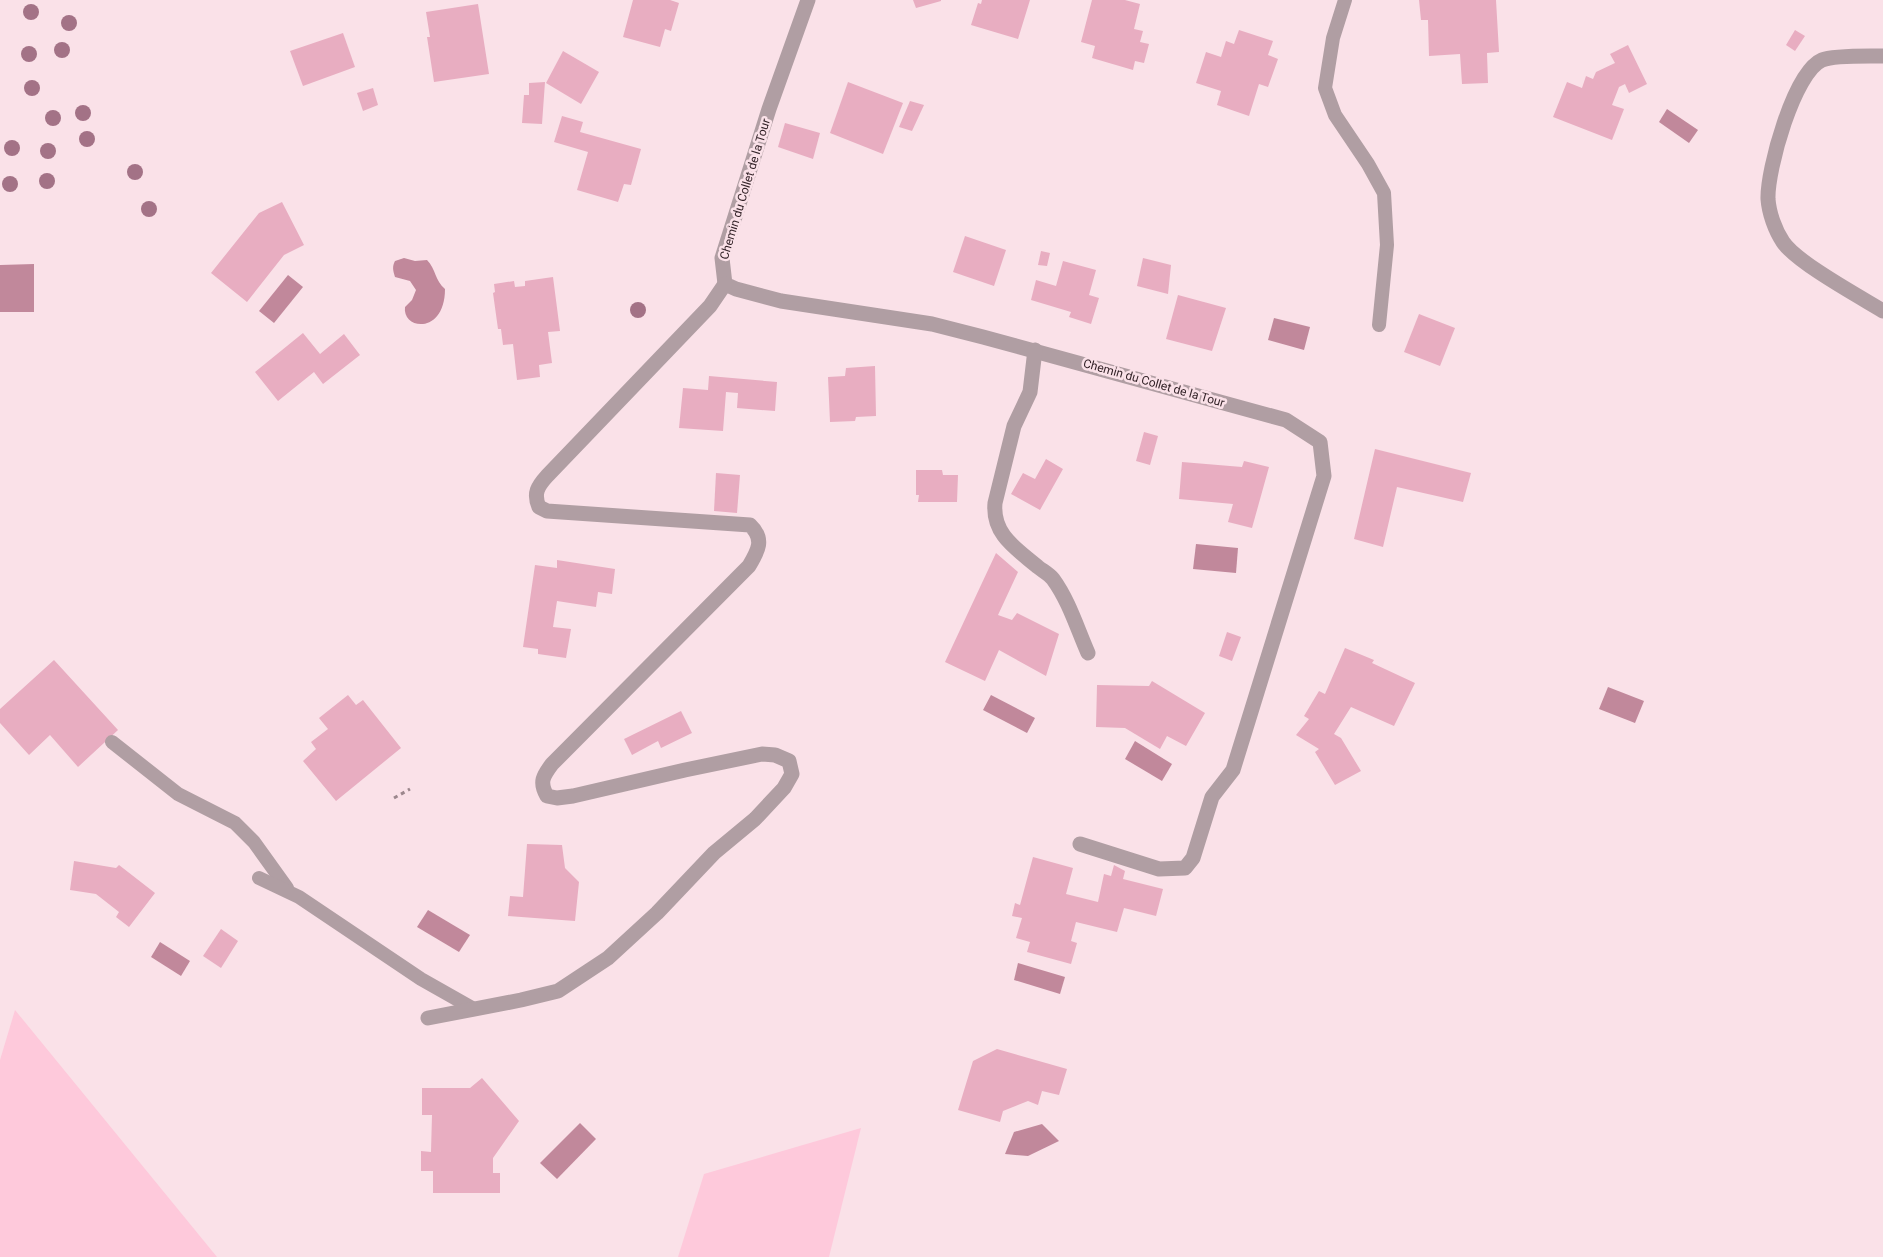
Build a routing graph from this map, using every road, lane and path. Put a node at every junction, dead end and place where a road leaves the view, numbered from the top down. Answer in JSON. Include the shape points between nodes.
{"nodes":[{"id":1,"x":808,"y":0,"type":"edge"},
{"id":2,"x":1345,"y":0,"type":"edge"},
{"id":3,"x":1883,"y":56,"type":"edge"},
{"id":4,"x":725,"y":284,"type":"junction"},
{"id":5,"x":1883,"y":311,"type":"edge"},
{"id":6,"x":1378,"y":325,"type":"dead end"},
{"id":7,"x":1035,"y":350,"type":"junction"},
{"id":8,"x":1088,"y":653,"type":"dead end"},
{"id":9,"x":112,"y":742,"type":"dead end"},
{"id":10,"x":410,"y":789,"type":"dead end"},
{"id":11,"x":394,"y":798,"type":"dead end"},
{"id":12,"x":1080,"y":844,"type":"dead end"},
{"id":13,"x":259,"y":878,"type":"dead end"},
{"id":14,"x":289,"y":892,"type":"junction"},
{"id":15,"x":474,"y":1009,"type":"junction"},
{"id":16,"x":428,"y":1018,"type":"dead end"}],
"edges":[{"from":1,"to":4,"type":"street","name":"Chemin du Collet de la Tour","via":[[769,109],[722,258]]},
{"from":2,"to":6,"type":"lane","via":[[1333,38],[1325,88],[1335,115],[1384,192],[1387,245]]},
{"from":3,"to":5,"type":"street","via":[[1860,55],[1822,60],[1804,77],[1779,141],[1768,200],[1784,244],[1806,262]]},
{"from":4,"to":7,"type":"street","name":"Chemin du Collet de la Tour","via":[[782,301],[932,324]]},
{"from":4,"to":15,"type":"street","via":[[710,306],[547,476],[536,489],[536,500],[539,507],[547,511],[750,525],[757,531],[760,542],[756,554],[749,566],[552,764],[543,775],[542,788],[547,796],[573,796],[762,754],[789,761],[792,774],[784,788],[755,819],[714,853],[657,913],[608,958],[558,991]]},
{"from":7,"to":8,"type":"street","via":[[1030,392],[1014,426],[994,516],[999,529],[1012,545],[1052,578],[1065,599]]},
{"from":7,"to":12,"type":"street","name":"Chemin du Collet de la Tour","via":[[1286,420],[1320,442],[1324,476],[1233,770],[1212,797],[1193,858],[1185,868],[1158,869]]},
{"from":9,"to":14,"type":"lane","via":[[178,794],[235,823],[254,842]]},
{"from":10,"to":11,"type":"path"},
{"from":13,"to":14,"type":"lane"},
{"from":14,"to":15,"type":"lane","via":[[421,979]]},
{"from":15,"to":16,"type":"street"}]}
